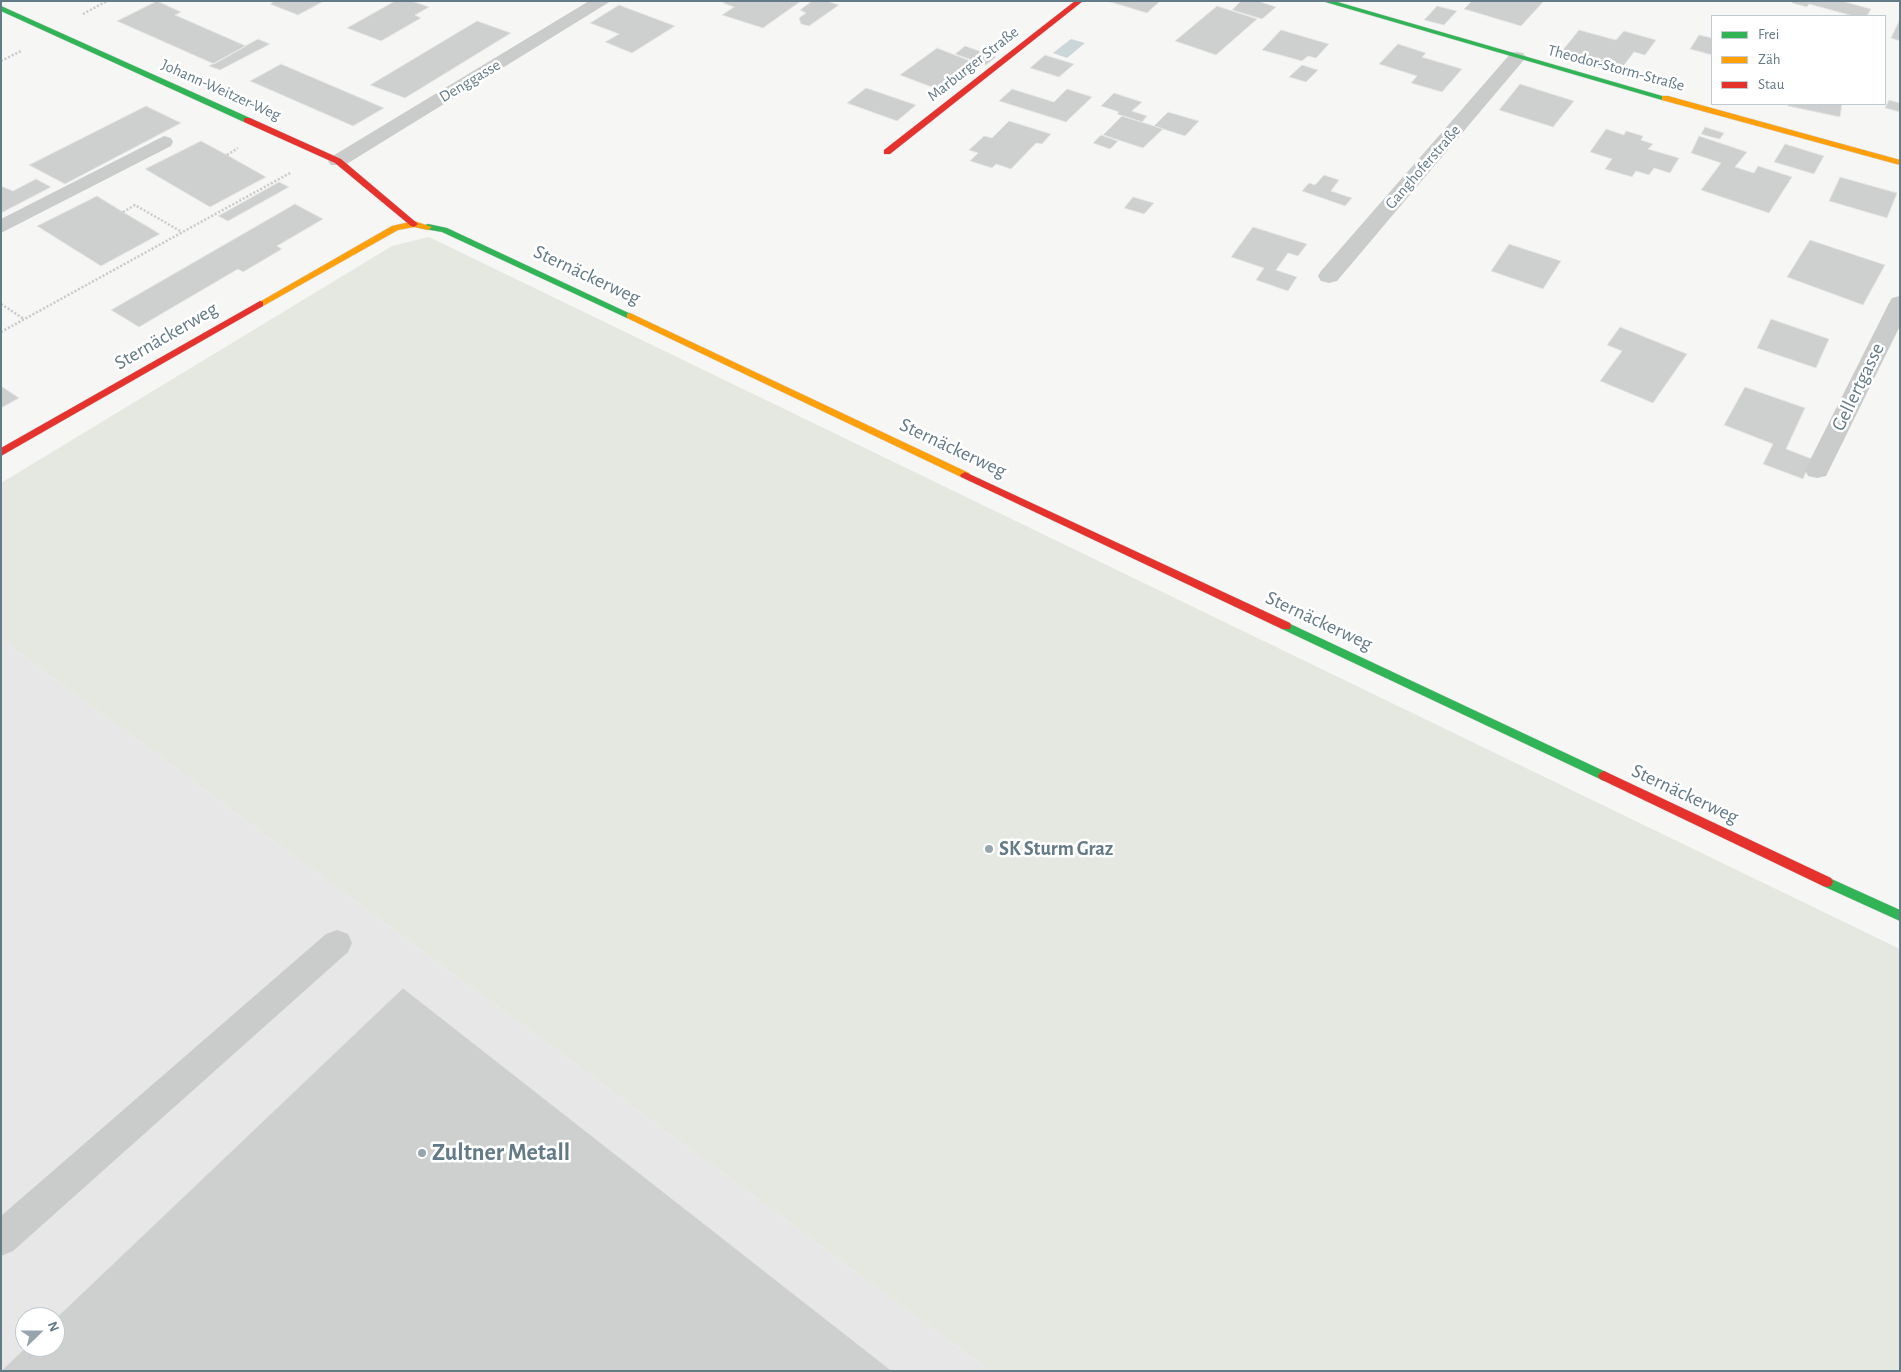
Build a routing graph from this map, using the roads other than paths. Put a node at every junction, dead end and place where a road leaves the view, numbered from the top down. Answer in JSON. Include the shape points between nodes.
{"nodes":[{"id":1,"x":602,"y":1,"type":"edge"},
{"id":2,"x":1080,"y":1,"type":"edge"},
{"id":3,"x":1325,"y":1,"type":"edge"},
{"id":4,"x":1,"y":8,"type":"edge"},
{"id":5,"x":1517,"y":57,"type":"junction"},
{"id":6,"x":164,"y":142,"type":"dead end"},
{"id":7,"x":887,"y":152,"type":"dead end"},
{"id":8,"x":338,"y":161,"type":"junction"},
{"id":9,"x":1900,"y":163,"type":"edge"},
{"id":10,"x":414,"y":224,"type":"junction"},
{"id":11,"x":1,"y":227,"type":"edge"},
{"id":12,"x":1329,"y":276,"type":"dead end"},
{"id":13,"x":1900,"y":303,"type":"edge"},
{"id":14,"x":1,"y":453,"type":"edge"},
{"id":15,"x":1817,"y":470,"type":"dead end"},
{"id":16,"x":1900,"y":916,"type":"edge"},
{"id":17,"x":337,"y":943,"type":"dead end"},
{"id":18,"x":1,"y":1239,"type":"edge"}],
"edges":[{"from":1,"to":8,"type":"street","name":"Denggasse"},
{"from":2,"to":7,"type":"street","name":"Marburger Straße"},
{"from":3,"to":5,"type":"street","name":"Theodor-Storm-Straße"},
{"from":4,"to":8,"type":"street","name":"Johann-Weitzer-Weg"},
{"from":5,"to":9,"type":"street","name":"Theodor-Storm-Straße"},
{"from":5,"to":12,"type":"street","name":"Ganghoferstraße"},
{"from":6,"to":11,"type":"lane"},
{"from":8,"to":10,"type":"street","name":"Johann-Weitzer-Weg"},
{"from":10,"to":14,"type":"street","name":"Sternäckerweg","via":[[395,228],[360,245]]},
{"from":10,"to":16,"type":"street","name":"Sternäckerweg","via":[[463,237]]},
{"from":13,"to":15,"type":"street","name":"Gellertgasse"},
{"from":17,"to":18,"type":"lane"}]}
